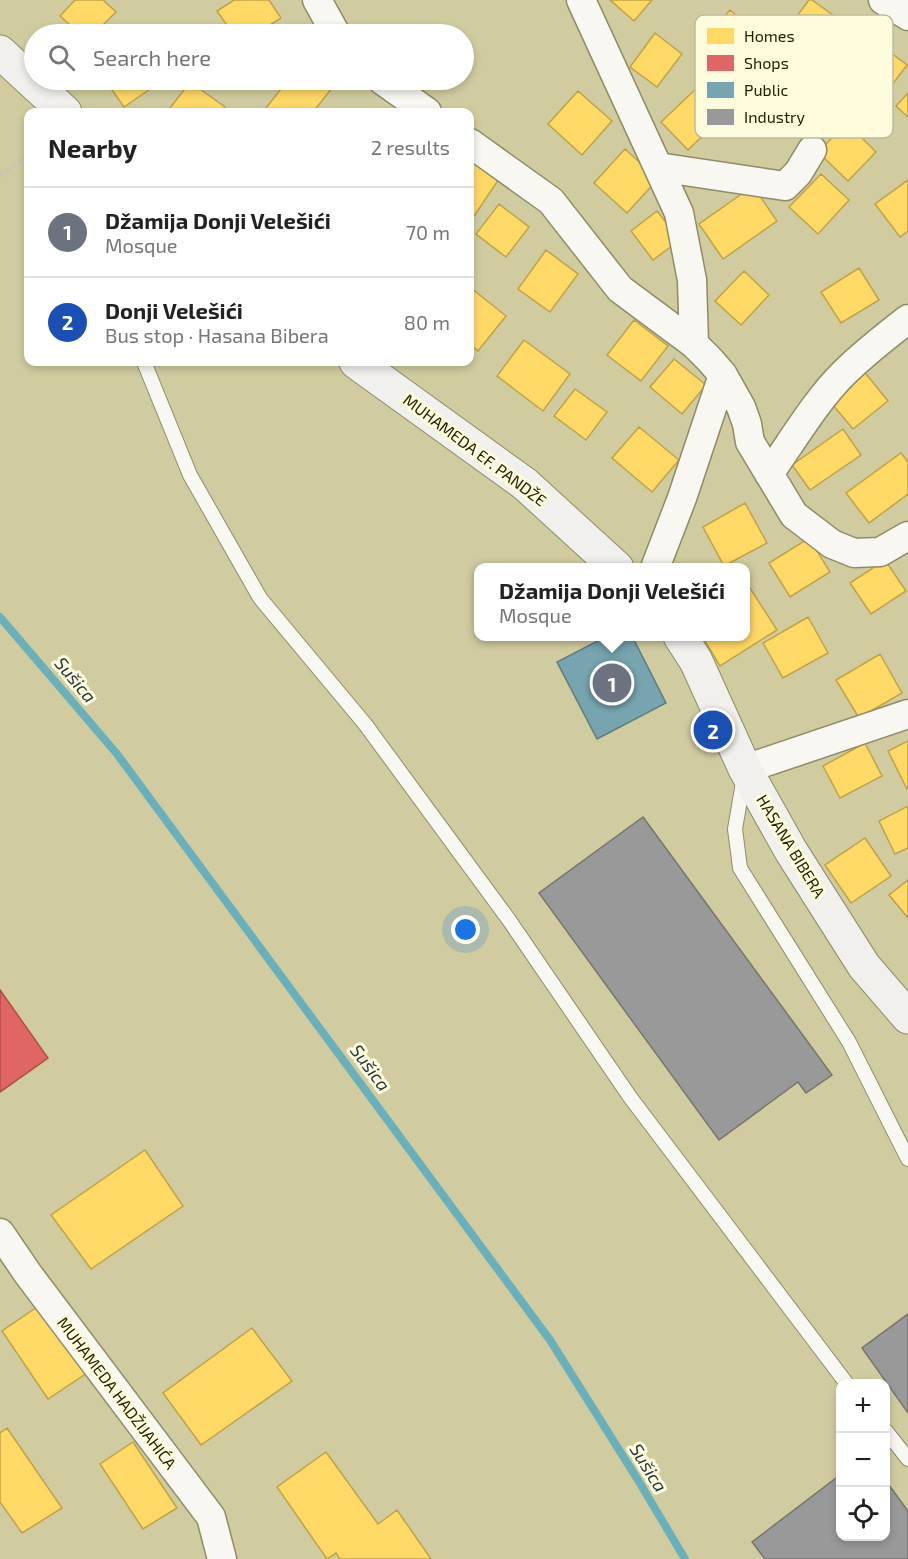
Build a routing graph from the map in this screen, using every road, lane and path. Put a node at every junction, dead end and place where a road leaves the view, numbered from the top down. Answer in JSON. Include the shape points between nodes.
{"nodes":[{"id":1,"x":317,"y":0,"type":"edge"},
{"id":2,"x":581,"y":0,"type":"edge"},
{"id":3,"x":883,"y":0,"type":"edge"},
{"id":4,"x":908,"y":16,"type":"edge"},
{"id":5,"x":330,"y":24,"type":"edge"},
{"id":6,"x":0,"y":52,"type":"edge"},
{"id":7,"x":24,"y":79,"type":"edge"},
{"id":8,"x":396,"y":90,"type":"edge"},
{"id":9,"x":43,"y":101,"type":"edge"},
{"id":10,"x":56,"y":108,"type":"edge"},
{"id":11,"x":421,"y":108,"type":"edge"},
{"id":12,"x":474,"y":146,"type":"edge"},
{"id":13,"x":812,"y":150,"type":"dead end"},
{"id":14,"x":24,"y":157,"type":"edge"},
{"id":15,"x":657,"y":167,"type":"junction"},
{"id":16,"x":0,"y":177,"type":"edge"},
{"id":17,"x":908,"y":319,"type":"edge"},
{"id":18,"x":694,"y":344,"type":"junction"},
{"id":19,"x":146,"y":366,"type":"edge"},
{"id":20,"x":362,"y":366,"type":"edge"},
{"id":21,"x":723,"y":375,"type":"junction"},
{"id":22,"x":769,"y":474,"type":"junction"},
{"id":23,"x":908,"y":536,"type":"edge"},
{"id":24,"x":613,"y":563,"type":"edge"},
{"id":25,"x":657,"y":563,"type":"edge"},
{"id":26,"x":688,"y":649,"type":"edge"},
{"id":27,"x":908,"y":714,"type":"edge"},
{"id":28,"x":745,"y":769,"type":"junction"},
{"id":29,"x":908,"y":1017,"type":"edge"},
{"id":30,"x":908,"y":1159,"type":"edge"},
{"id":31,"x":0,"y":1233,"type":"edge"},
{"id":32,"x":0,"y":1262,"type":"edge"},
{"id":33,"x":28,"y":1274,"type":"junction"},
{"id":34,"x":844,"y":1379,"type":"edge"},
{"id":35,"x":887,"y":1433,"type":"edge"},
{"id":36,"x":908,"y":1459,"type":"edge"},
{"id":37,"x":222,"y":1559,"type":"edge"}],
"edges":[{"from":1,"to":5,"type":"street"},
{"from":2,"to":15,"type":"street"},
{"from":3,"to":4,"type":"street"},
{"from":6,"to":7,"type":"street"},
{"from":8,"to":11,"type":"street"},
{"from":9,"to":10,"type":"street"},
{"from":12,"to":18,"type":"street","via":[[550,201],[620,289]]},
{"from":13,"to":15,"type":"street","via":[[785,186]]},
{"from":14,"to":16,"type":"path"},
{"from":15,"to":18,"type":"street","via":[[679,213],[692,280]]},
{"from":17,"to":22,"type":"street","via":[[842,375]]},
{"from":18,"to":21,"type":"street"},
{"from":19,"to":34,"type":"lane","via":[[190,475],[260,598],[365,724],[509,920],[630,1097]]},
{"from":20,"to":24,"type":"street","name":"MUHAMEDA EF. PANDŽE","via":[[525,484]]},
{"from":21,"to":22,"type":"street","via":[[741,407],[750,442]]},
{"from":21,"to":25,"type":"street"},
{"from":22,"to":23,"type":"street","via":[[794,515],[832,544],[854,553],[880,552]]},
{"from":26,"to":28,"type":"street","name":"HASANA BIBERA"},
{"from":27,"to":28,"type":"street"},
{"from":28,"to":29,"type":"street","name":"HASANA BIBERA","via":[[791,851],[864,966]]},
{"from":28,"to":30,"type":"lane","via":[[735,829],[740,868],[849,1042]]},
{"from":31,"to":33,"type":"street","name":"MUHAMEDA HADŽIJAHIĆA"},
{"from":32,"to":33,"type":"street"},
{"from":33,"to":37,"type":"street","name":"MUHAMEDA HADŽIJAHIĆA","via":[[211,1517]]},
{"from":35,"to":36,"type":"lane"}]}
